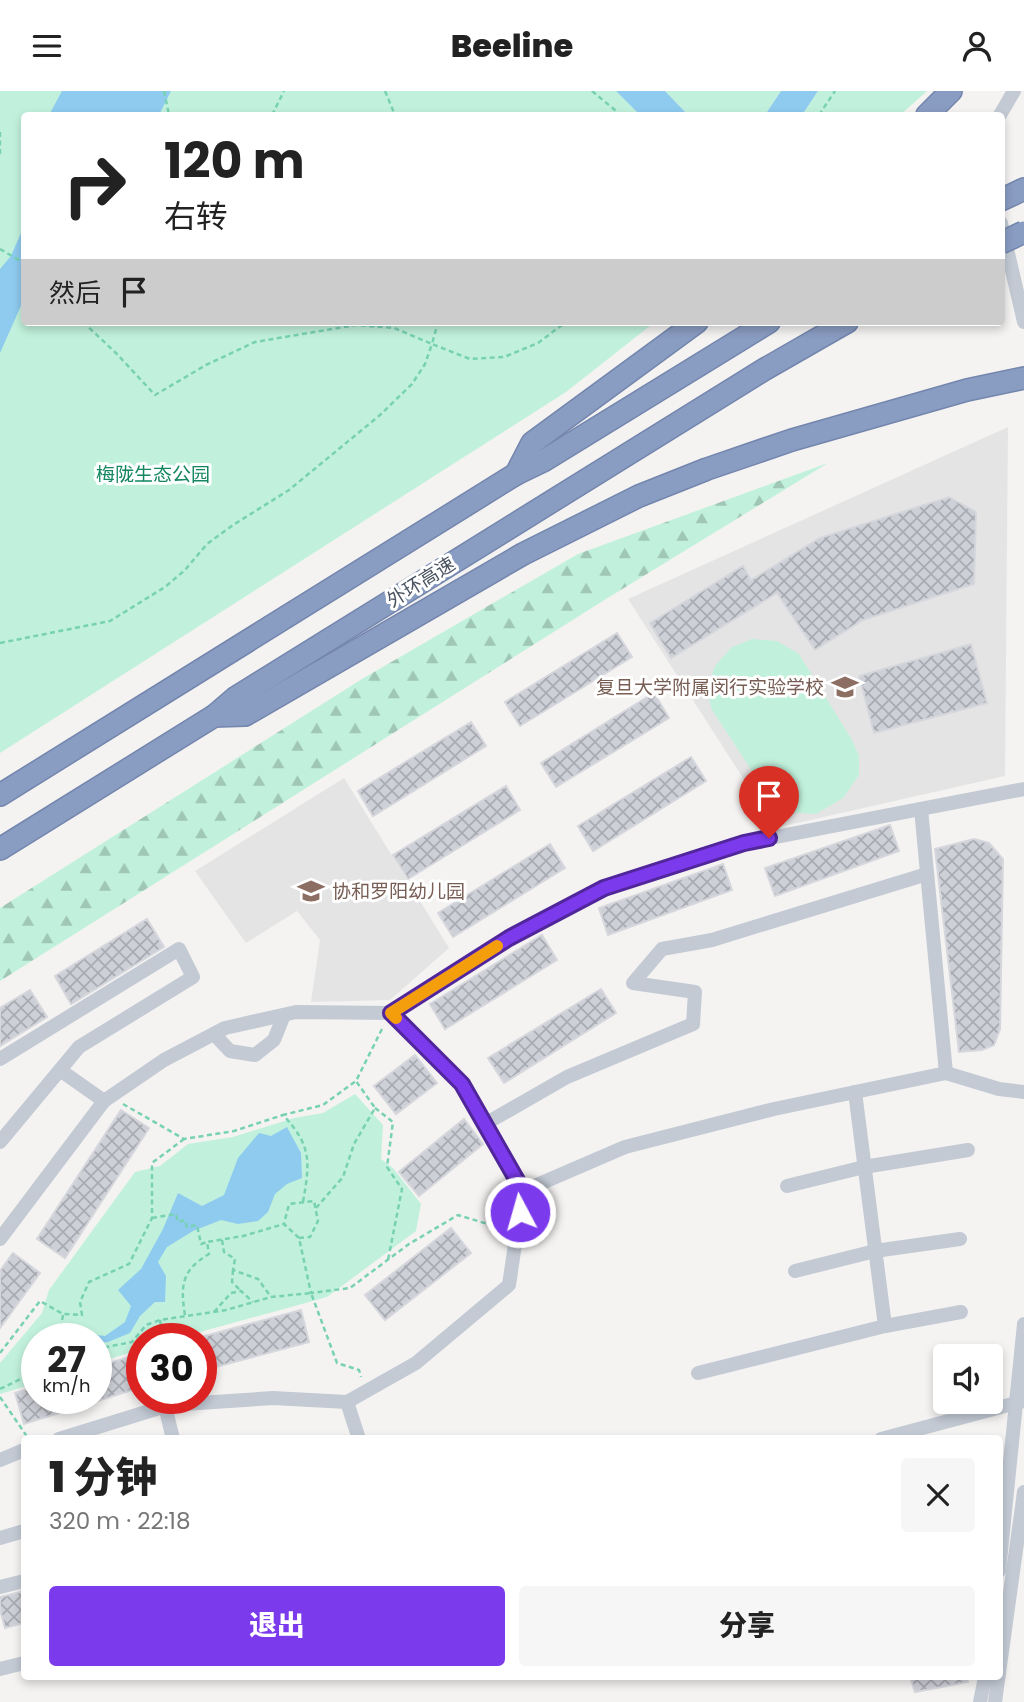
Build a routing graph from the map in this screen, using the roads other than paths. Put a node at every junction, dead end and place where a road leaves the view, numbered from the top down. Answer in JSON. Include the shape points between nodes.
{"nodes":[{"id":1,"x":951,"y":91,"type":"edge"},
{"id":2,"x":1014,"y":91,"type":"edge"},
{"id":3,"x":930,"y":112,"type":"edge"},
{"id":4,"x":1002,"y":112,"type":"edge"},
{"id":5,"x":1024,"y":189,"type":"edge"},
{"id":6,"x":1005,"y":198,"type":"edge"},
{"id":7,"x":1024,"y":232,"type":"edge"},
{"id":8,"x":1005,"y":240,"type":"edge"},
{"id":9,"x":1005,"y":241,"type":"edge"},
{"id":10,"x":1024,"y":323,"type":"edge"},
{"id":11,"x":691,"y":326,"type":"edge"},
{"id":12,"x":762,"y":326,"type":"edge"},
{"id":13,"x":840,"y":326,"type":"edge"},
{"id":14,"x":1024,"y":378,"type":"edge"},
{"id":15,"x":1024,"y":393,"type":"edge"},
{"id":16,"x":792,"y":440,"type":"junction"},
{"id":17,"x":516,"y":474,"type":"junction"},
{"id":18,"x":214,"y":716,"type":"junction"},
{"id":19,"x":1024,"y":789,"type":"edge"},
{"id":20,"x":0,"y":795,"type":"edge"},
{"id":21,"x":921,"y":809,"type":"junction"},
{"id":22,"x":0,"y":849,"type":"edge"},
{"id":23,"x":927,"y":874,"type":"junction"},
{"id":24,"x":391,"y":1013,"type":"junction"},
{"id":25,"x":285,"y":1015,"type":"junction"},
{"id":26,"x":214,"y":1034,"type":"junction"},
{"id":27,"x":0,"y":1059,"type":"edge"},
{"id":28,"x":60,"y":1070,"type":"junction"},
{"id":29,"x":946,"y":1073,"type":"junction"},
{"id":30,"x":855,"y":1092,"type":"junction"},
{"id":31,"x":1024,"y":1092,"type":"edge"},
{"id":32,"x":107,"y":1099,"type":"junction"},
{"id":33,"x":485,"y":1124,"type":"junction"},
{"id":34,"x":0,"y":1142,"type":"edge"},
{"id":35,"x":968,"y":1150,"type":"dead end"},
{"id":36,"x":864,"y":1167,"type":"junction"},
{"id":37,"x":787,"y":1186,"type":"dead end"},
{"id":38,"x":523,"y":1191,"type":"junction"},
{"id":39,"x":0,"y":1239,"type":"edge"},
{"id":40,"x":960,"y":1239,"type":"dead end"},
{"id":41,"x":875,"y":1251,"type":"junction"},
{"id":42,"x":794,"y":1271,"type":"dead end"},
{"id":43,"x":961,"y":1312,"type":"dead end"},
{"id":44,"x":1024,"y":1324,"type":"edge"},
{"id":45,"x":885,"y":1326,"type":"junction"},
{"id":46,"x":698,"y":1373,"type":"dead end"},
{"id":47,"x":217,"y":1402,"type":"edge"},
{"id":48,"x":347,"y":1402,"type":"junction"},
{"id":49,"x":1021,"y":1402,"type":"edge"},
{"id":50,"x":140,"y":1414,"type":"edge"},
{"id":51,"x":167,"y":1414,"type":"edge"},
{"id":52,"x":73,"y":1435,"type":"edge"},
{"id":53,"x":172,"y":1435,"type":"edge"},
{"id":54,"x":358,"y":1435,"type":"edge"},
{"id":55,"x":896,"y":1435,"type":"edge"},
{"id":56,"x":21,"y":1451,"type":"edge"},
{"id":57,"x":0,"y":1460,"type":"edge"},
{"id":58,"x":1024,"y":1492,"type":"edge"},
{"id":59,"x":21,"y":1532,"type":"edge"},
{"id":60,"x":0,"y":1538,"type":"edge"},
{"id":61,"x":1003,"y":1542,"type":"edge"},
{"id":62,"x":1020,"y":1562,"type":"edge"},
{"id":63,"x":21,"y":1582,"type":"edge"},
{"id":64,"x":0,"y":1587,"type":"edge"},
{"id":65,"x":1003,"y":1657,"type":"edge"},
{"id":66,"x":21,"y":1664,"type":"edge"},
{"id":67,"x":0,"y":1669,"type":"edge"},
{"id":68,"x":984,"y":1680,"type":"edge"},
{"id":69,"x":999,"y":1680,"type":"edge"},
{"id":70,"x":980,"y":1702,"type":"edge"},
{"id":71,"x":995,"y":1702,"type":"edge"}],
"edges":[{"from":1,"to":3,"type":"highway"},
{"from":2,"to":4,"type":"street"},
{"from":5,"to":6,"type":"highway"},
{"from":7,"to":9,"type":"highway","bridge":true},
{"from":8,"to":10,"type":"street"},
{"from":11,"to":17,"type":"highway","via":[[532,443]]},
{"from":12,"to":17,"type":"highway"},
{"from":13,"to":18,"type":"highway","name":"外环高速","via":[[235,698]]},
{"from":14,"to":16,"type":"highway"},
{"from":15,"to":16,"type":"highway"},
{"from":16,"to":18,"type":"highway","via":[[639,496],[563,532],[245,715]]},
{"from":17,"to":20,"type":"highway"},
{"from":18,"to":22,"type":"highway","name":"外环高速"},
{"from":19,"to":21,"type":"street"},
{"from":21,"to":23,"type":"street"},
{"from":21,"to":24,"type":"street","via":[[744,843],[604,888],[509,938]]},
{"from":23,"to":29,"type":"street"},
{"from":23,"to":33,"type":"street","via":[[712,940],[662,949],[633,983],[695,992],[692,1024],[567,1077]]},
{"from":24,"to":25,"type":"street"},
{"from":24,"to":33,"type":"street","via":[[462,1084]]},
{"from":25,"to":26,"type":"street"},
{"from":25,"to":26,"type":"street","via":[[274,1040],[255,1055],[230,1051]]},
{"from":26,"to":32,"type":"street"},
{"from":27,"to":28,"type":"street","via":[[178,949],[193,977],[79,1047]]},
{"from":28,"to":32,"type":"street"},
{"from":28,"to":34,"type":"street"},
{"from":29,"to":30,"type":"street"},
{"from":29,"to":31,"type":"street"},
{"from":30,"to":36,"type":"street"},
{"from":30,"to":38,"type":"street","via":[[625,1147]]},
{"from":32,"to":39,"type":"street"},
{"from":33,"to":38,"type":"street"},
{"from":35,"to":36,"type":"street"},
{"from":36,"to":37,"type":"street"},
{"from":36,"to":41,"type":"street"},
{"from":38,"to":48,"type":"street","via":[[509,1285],[416,1363]]},
{"from":40,"to":41,"type":"street"},
{"from":41,"to":42,"type":"street"},
{"from":41,"to":45,"type":"street"},
{"from":43,"to":45,"type":"street"},
{"from":44,"to":49,"type":"street"},
{"from":45,"to":46,"type":"street"},
{"from":47,"to":48,"type":"street","via":[[273,1398]]},
{"from":48,"to":54,"type":"street"},
{"from":49,"to":55,"type":"street"},
{"from":49,"to":61,"type":"street"},
{"from":50,"to":52,"type":"street"},
{"from":51,"to":53,"type":"street"},
{"from":56,"to":57,"type":"street"},
{"from":58,"to":62,"type":"street"},
{"from":59,"to":60,"type":"street"},
{"from":62,"to":65,"type":"street"},
{"from":63,"to":64,"type":"street"},
{"from":66,"to":67,"type":"street"},
{"from":68,"to":70,"type":"street"},
{"from":69,"to":71,"type":"street"}]}
